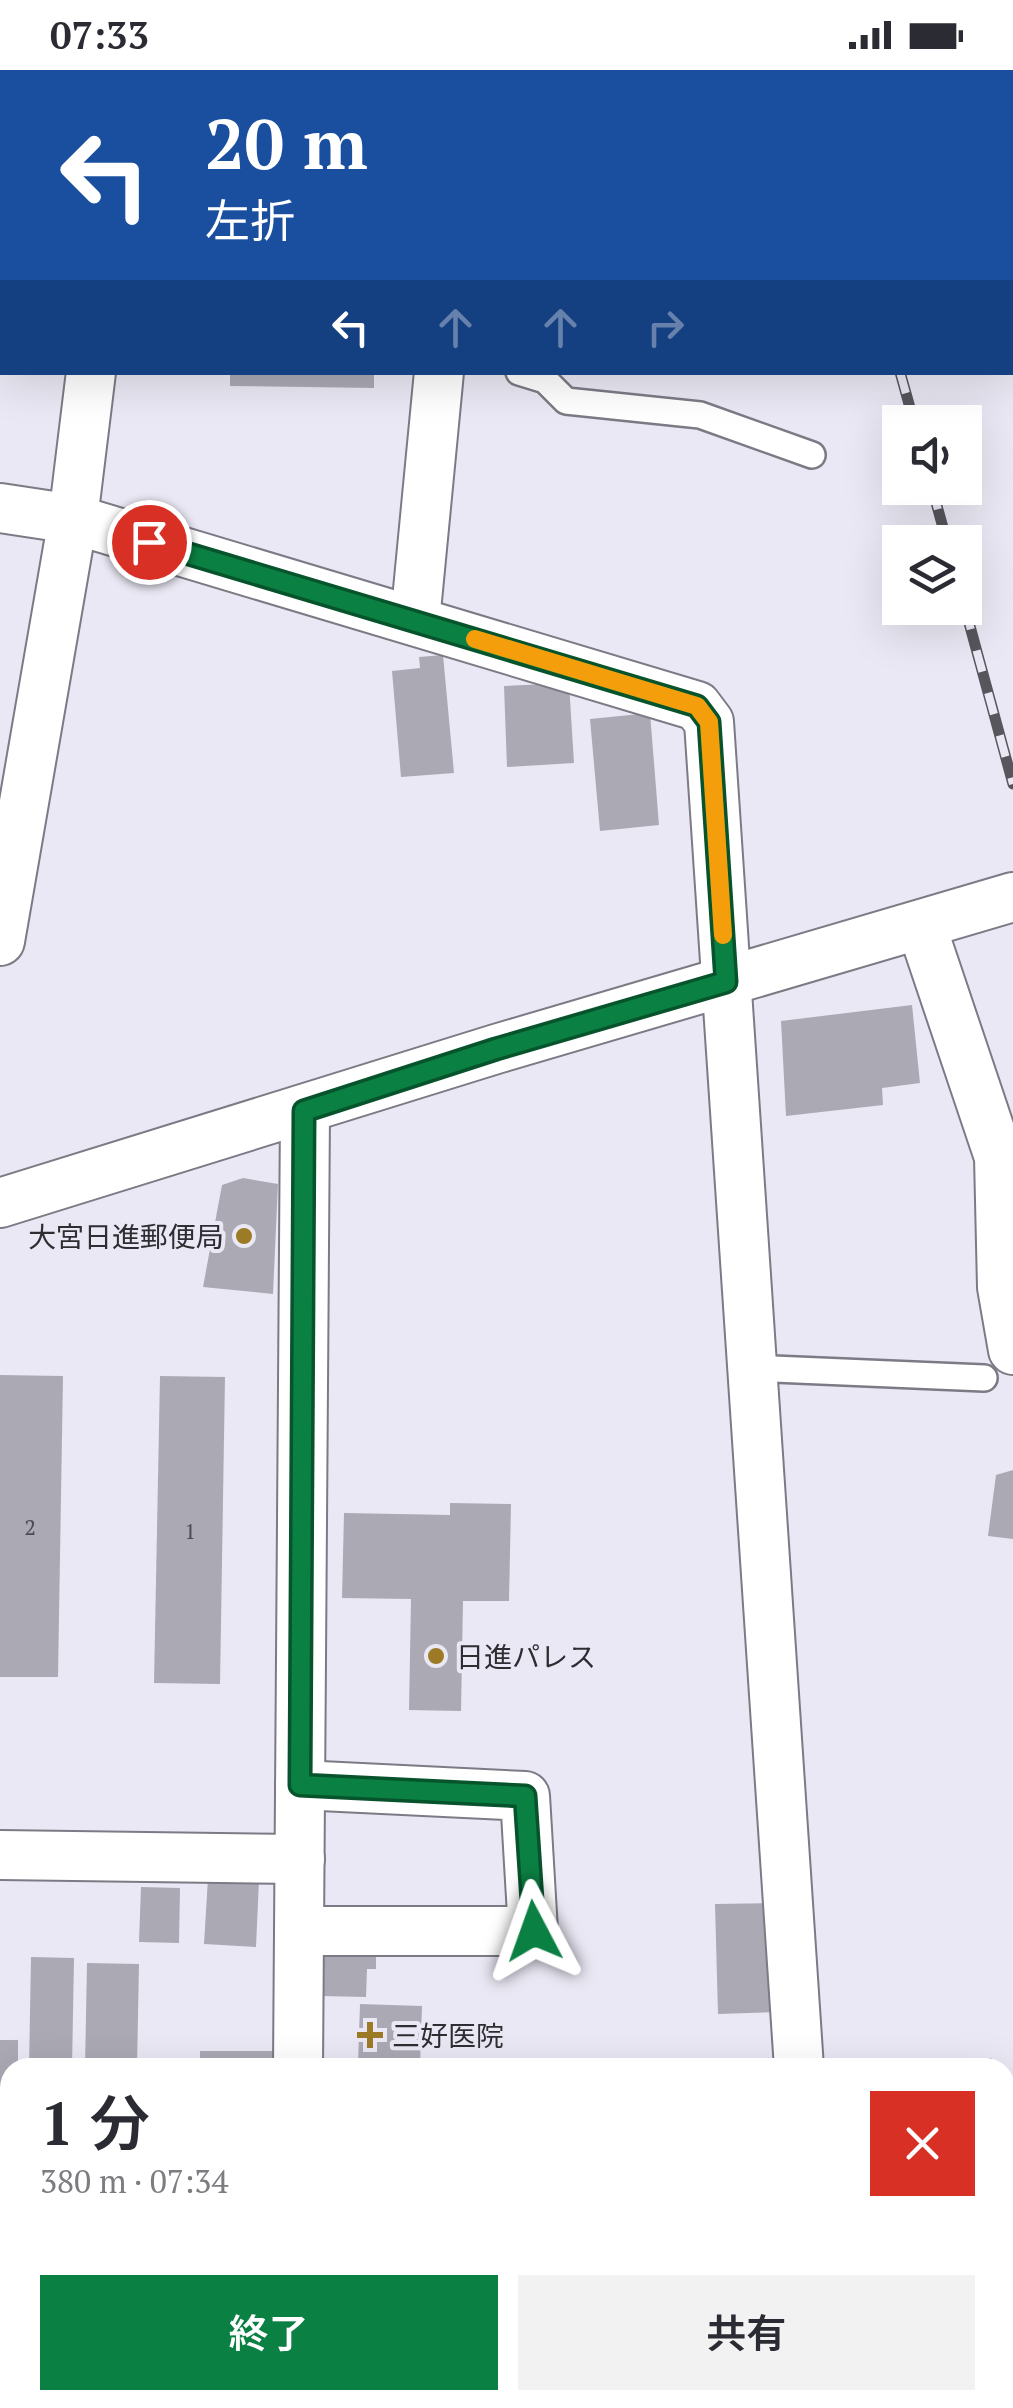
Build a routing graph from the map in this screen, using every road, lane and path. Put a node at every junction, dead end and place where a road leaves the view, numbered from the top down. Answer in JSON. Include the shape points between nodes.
{"nodes":[{"id":1,"x":91,"y":375,"type":"edge"},
{"id":2,"x":439,"y":375,"type":"edge"},
{"id":3,"x":529,"y":375,"type":"edge"},
{"id":4,"x":812,"y":455,"type":"dead end"},
{"id":5,"x":0,"y":508,"type":"edge"},
{"id":6,"x":73,"y":519,"type":"junction"},
{"id":7,"x":416,"y":621,"type":"junction"},
{"id":8,"x":1013,"y":897,"type":"edge"},
{"id":9,"x":922,"y":925,"type":"junction"},
{"id":10,"x":0,"y":941,"type":"edge"},
{"id":11,"x":726,"y":982,"type":"junction"},
{"id":12,"x":304,"y":1111,"type":"junction"},
{"id":13,"x":0,"y":1204,"type":"edge"},
{"id":14,"x":999,"y":1364,"type":"edge"},
{"id":15,"x":752,"y":1368,"type":"junction"},
{"id":16,"x":300,"y":1785,"type":"junction"},
{"id":17,"x":0,"y":1855,"type":"edge"},
{"id":18,"x":300,"y":1859,"type":"junction"},
{"id":19,"x":299,"y":1931,"type":"junction"},
{"id":20,"x":298,"y":2058,"type":"edge"},
{"id":21,"x":798,"y":2058,"type":"edge"}],
"edges":[{"from":1,"to":6,"type":"street"},
{"from":2,"to":7,"type":"street"},
{"from":3,"to":4,"type":"lane","via":[[545,380],[566,401],[700,415]]},
{"from":5,"to":6,"type":"street"},
{"from":6,"to":7,"type":"street"},
{"from":6,"to":10,"type":"street"},
{"from":7,"to":11,"type":"street","via":[[697,706],[709,722]]},
{"from":8,"to":9,"type":"street"},
{"from":9,"to":11,"type":"street"},
{"from":9,"to":14,"type":"street","via":[[999,1158]]},
{"from":11,"to":12,"type":"street"},
{"from":11,"to":15,"type":"street"},
{"from":12,"to":13,"type":"street"},
{"from":12,"to":16,"type":"street"},
{"from":14,"to":15,"type":"lane"},
{"from":15,"to":21,"type":"street"},
{"from":16,"to":18,"type":"street"},
{"from":16,"to":19,"type":"street","via":[[525,1796],[534,1931]]},
{"from":17,"to":18,"type":"street"},
{"from":18,"to":19,"type":"street"},
{"from":19,"to":20,"type":"street"}]}
